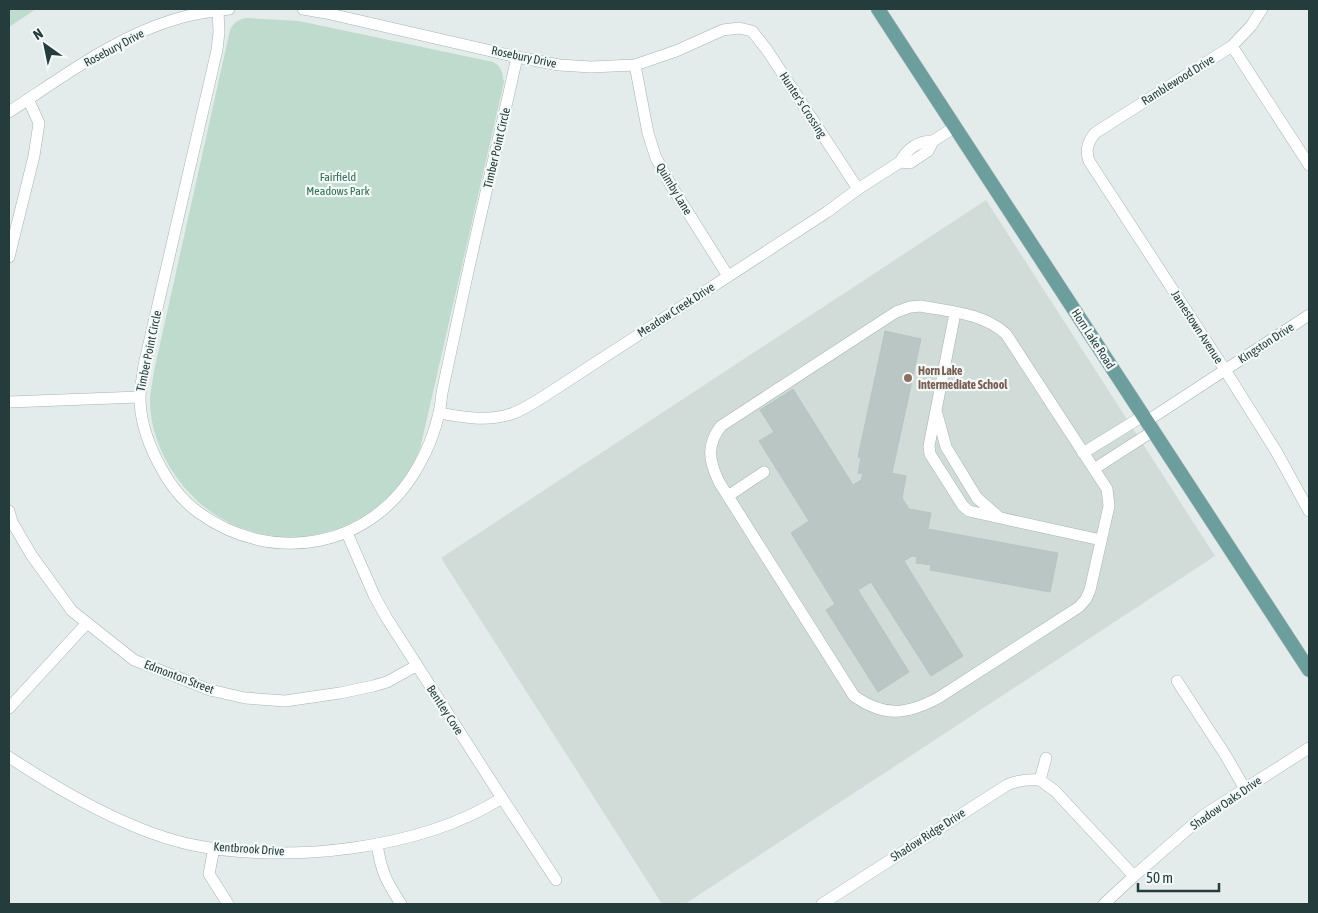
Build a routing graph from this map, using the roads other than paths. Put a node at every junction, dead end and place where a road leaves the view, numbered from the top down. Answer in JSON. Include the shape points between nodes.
{"nodes":[{"id":1,"x":303,"y":9,"type":"edge"},
{"id":2,"x":878,"y":9,"type":"edge"},
{"id":3,"x":1262,"y":9,"type":"edge"},
{"id":4,"x":223,"y":10,"type":"edge"},
{"id":5,"x":742,"y":28,"type":"joint"},
{"id":6,"x":1232,"y":46,"type":"junction"},
{"id":7,"x":518,"y":57,"type":"junction"},
{"id":8,"x":636,"y":65,"type":"junction"},
{"id":9,"x":28,"y":100,"type":"junction"},
{"id":10,"x":9,"y":112,"type":"edge"},
{"id":11,"x":955,"y":127,"type":"junction"},
{"id":12,"x":1088,"y":144,"type":"joint"},
{"id":13,"x":1309,"y":165,"type":"edge"},
{"id":14,"x":858,"y":189,"type":"junction"},
{"id":15,"x":9,"y":257,"type":"edge"},
{"id":16,"x":728,"y":276,"type":"junction"},
{"id":17,"x":955,"y":313,"type":"junction"},
{"id":18,"x":1309,"y":315,"type":"edge"},
{"id":19,"x":1225,"y":370,"type":"junction"},
{"id":20,"x":140,"y":397,"type":"junction"},
{"id":21,"x":9,"y":402,"type":"edge"},
{"id":22,"x":936,"y":409,"type":"junction"},
{"id":23,"x":440,"y":414,"type":"junction"},
{"id":24,"x":1148,"y":422,"type":"junction"},
{"id":25,"x":1083,"y":452,"type":"junction"},
{"id":26,"x":1094,"y":469,"type":"junction"},
{"id":27,"x":764,"y":472,"type":"dead end"},
{"id":28,"x":728,"y":496,"type":"junction"},
{"id":29,"x":9,"y":511,"type":"edge"},
{"id":30,"x":1309,"y":511,"type":"edge"},
{"id":31,"x":1000,"y":518,"type":"junction"},
{"id":32,"x":347,"y":533,"type":"junction"},
{"id":33,"x":1101,"y":540,"type":"junction"},
{"id":34,"x":87,"y":623,"type":"junction"},
{"id":35,"x":416,"y":666,"type":"junction"},
{"id":36,"x":1309,"y":670,"type":"edge"},
{"id":37,"x":1177,"y":681,"type":"dead end"},
{"id":38,"x":9,"y":708,"type":"edge"},
{"id":39,"x":1309,"y":748,"type":"edge"},
{"id":40,"x":9,"y":757,"type":"edge"},
{"id":41,"x":1046,"y":758,"type":"dead end"},
{"id":42,"x":1040,"y":780,"type":"junction"},
{"id":43,"x":1245,"y":789,"type":"junction"},
{"id":44,"x":502,"y":798,"type":"junction"},
{"id":45,"x":377,"y":844,"type":"junction"},
{"id":46,"x":214,"y":848,"type":"junction"},
{"id":47,"x":1134,"y":876,"type":"junction"},
{"id":48,"x":556,"y":880,"type":"dead end"},
{"id":49,"x":228,"y":904,"type":"edge"},
{"id":50,"x":401,"y":904,"type":"edge"},
{"id":51,"x":822,"y":904,"type":"edge"},
{"id":52,"x":1104,"y":904,"type":"edge"}],
"edges":[{"from":1,"to":7,"type":"street","name":"Rosebury Drive"},
{"from":2,"to":11,"type":"main road","name":"Horn Lake Road"},
{"from":3,"to":6,"type":"street","name":"Ramblewood Drive"},
{"from":4,"to":9,"type":"street","name":"Rosebury Drive","via":[[165,22],[125,40]]},
{"from":4,"to":20,"type":"street","name":"Timber Point Circle","via":[[217,50],[144,364]]},
{"from":5,"to":8,"type":"street","name":"Rosebury Drive","via":[[723,30]]},
{"from":5,"to":14,"type":"street","name":"Hunter's Crossing","via":[[758,36]]},
{"from":6,"to":12,"type":"street","name":"Ramblewood Drive","via":[[1095,132]]},
{"from":6,"to":13,"type":"street"},
{"from":7,"to":8,"type":"street","name":"Rosebury Drive","via":[[591,67]]},
{"from":7,"to":23,"type":"street","name":"Timber Point Circle","via":[[442,390]]},
{"from":8,"to":16,"type":"street","name":"Quimby Lane","via":[[648,133],[656,158]]},
{"from":9,"to":10,"type":"street","name":"Rosebury Drive"},
{"from":9,"to":15,"type":"street","via":[[38,123],[34,156]]},
{"from":11,"to":14,"type":"street","name":"Meadow Creek Drive","via":[[933,141],[928,151],[910,162],[900,162]]},
{"from":11,"to":24,"type":"main road","name":"Horn Lake Road"},
{"from":12,"to":19,"type":"street","name":"Jamestown Avenue","via":[[1086,154],[1089,161]]},
{"from":14,"to":16,"type":"street","name":"Meadow Creek Drive"},
{"from":16,"to":23,"type":"street","name":"Meadow Creek Drive","via":[[546,395],[511,414],[465,418]]},
{"from":17,"to":22,"type":"street"},
{"from":17,"to":25,"type":"street","via":[[977,317],[1006,334]]},
{"from":17,"to":28,"type":"street","via":[[921,306],[896,312],[721,426],[712,440],[710,458]]},
{"from":18,"to":19,"type":"street","name":"Kingston Drive"},
{"from":19,"to":24,"type":"street","name":"Kingston Drive"},
{"from":19,"to":30,"type":"street","name":"Jamestown Avenue"},
{"from":20,"to":21,"type":"street"},
{"from":20,"to":32,"type":"street","name":"Timber Point Circle","via":[[151,449],[161,470],[194,510],[213,523],[254,540],[286,544],[307,543]]},
{"from":22,"to":31,"type":"street","via":[[946,447],[977,498]]},
{"from":22,"to":31,"type":"street","via":[[930,454],[962,506],[969,512]]},
{"from":23,"to":32,"type":"street","name":"Timber Point Circle","via":[[423,458],[403,489],[374,516]]},
{"from":24,"to":25,"type":"street"},
{"from":24,"to":26,"type":"street"},
{"from":24,"to":36,"type":"main road","name":"Horn Lake Road"},
{"from":25,"to":26,"type":"street"},
{"from":26,"to":33,"type":"street","via":[[1109,498]]},
{"from":27,"to":28,"type":"street"},
{"from":28,"to":33,"type":"street","via":[[854,696],[874,708],[886,710],[920,708],[1079,607],[1090,590]]},
{"from":29,"to":34,"type":"street","name":"Edmonton Street","via":[[32,556],[72,611]]},
{"from":31,"to":33,"type":"street"},
{"from":32,"to":35,"type":"street","name":"Bentley Cove","via":[[374,595]]},
{"from":34,"to":35,"type":"street","name":"Edmonton Street","via":[[134,660],[210,690],[245,698],[285,701],[354,691],[387,682]]},
{"from":34,"to":38,"type":"street"},
{"from":35,"to":44,"type":"street","name":"Bentley Cove"},
{"from":37,"to":43,"type":"street"},
{"from":39,"to":43,"type":"street","name":"Shadow Oaks Drive"},
{"from":40,"to":46,"type":"street","name":"Kentbrook Drive","via":[[117,819],[192,845]]},
{"from":41,"to":42,"type":"street"},
{"from":42,"to":47,"type":"street","via":[[1055,791]]},
{"from":42,"to":51,"type":"street","name":"Shadow Ridge Drive","via":[[1027,779],[1007,785]]},
{"from":43,"to":47,"type":"street","name":"Shadow Oaks Drive","via":[[1196,822]]},
{"from":44,"to":45,"type":"street","name":"Kentbrook Drive","via":[[437,828]]},
{"from":44,"to":48,"type":"street","name":"Bentley Cove"},
{"from":45,"to":46,"type":"street","name":"Kentbrook Drive","via":[[300,853]]},
{"from":45,"to":50,"type":"street","via":[[384,877]]},
{"from":46,"to":49,"type":"street","via":[[209,874]]},
{"from":47,"to":52,"type":"street","name":"Shadow Oaks Drive"}]}
